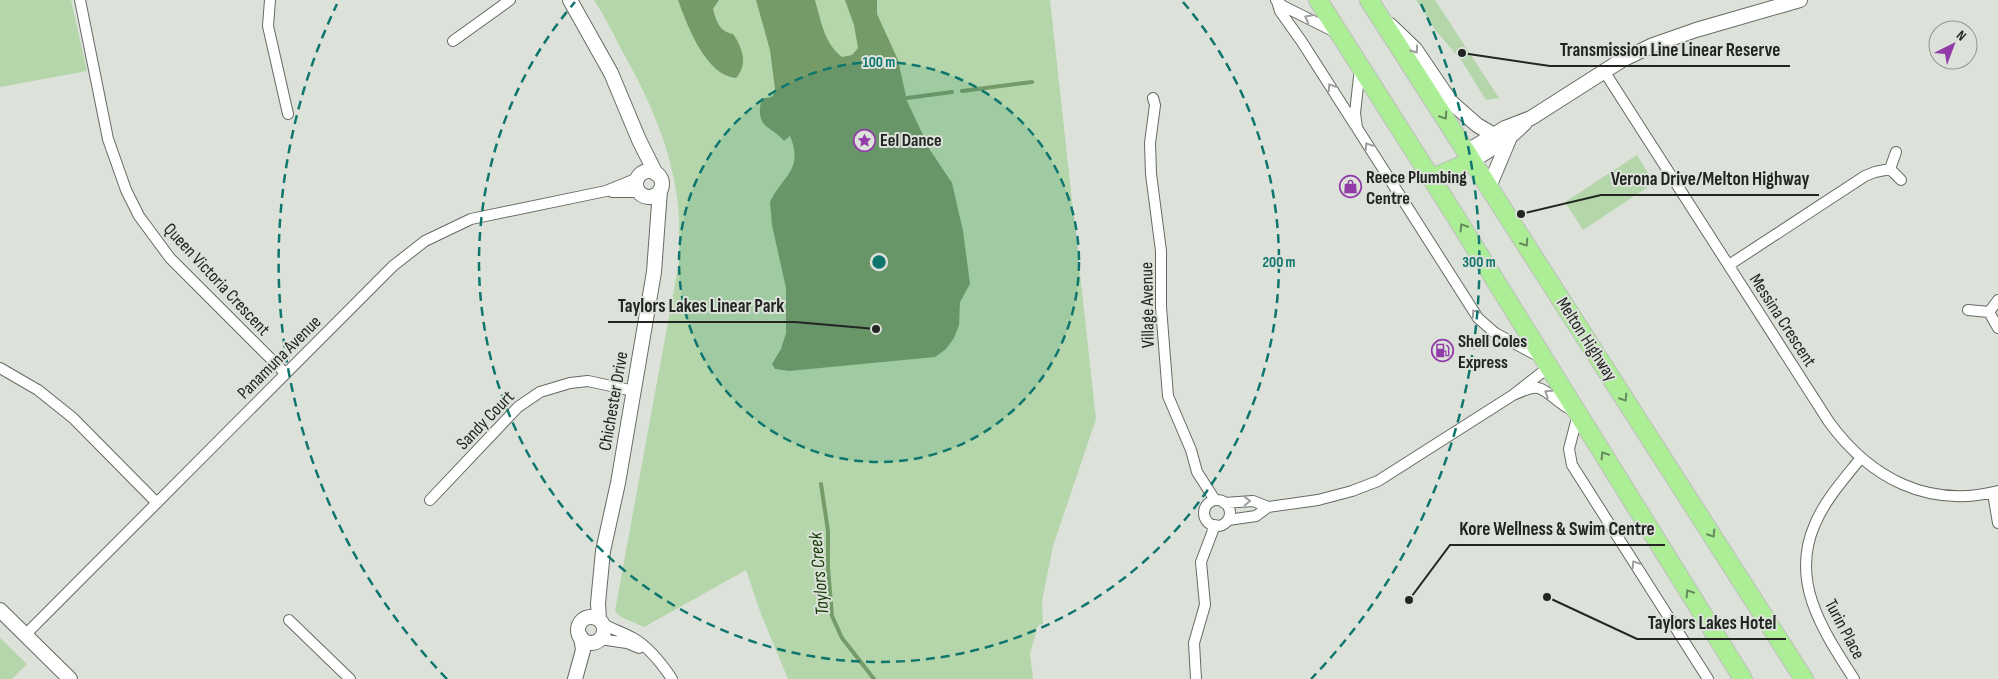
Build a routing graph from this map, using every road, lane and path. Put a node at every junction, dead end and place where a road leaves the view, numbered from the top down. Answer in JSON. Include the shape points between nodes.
{"nodes":[{"id":1,"x":80,"y":0,"type":"edge"},
{"id":2,"x":270,"y":0,"type":"edge"},
{"id":3,"x":510,"y":0,"type":"edge"},
{"id":4,"x":570,"y":0,"type":"edge"},
{"id":5,"x":1318,"y":0,"type":"edge"},
{"id":6,"x":1369,"y":0,"type":"edge"},
{"id":7,"x":1800,"y":0,"type":"edge"},
{"id":8,"x":1276,"y":1,"type":"edge"},
{"id":9,"x":1775,"y":3,"type":"edge"},
{"id":10,"x":1380,"y":16,"type":"junction"},
{"id":11,"x":1340,"y":34,"type":"junction"},
{"id":12,"x":453,"y":41,"type":"dead end"},
{"id":13,"x":1360,"y":66,"type":"junction"},
{"id":14,"x":1604,"y":71,"type":"junction"},
{"id":15,"x":1152,"y":98,"type":"dead end"},
{"id":16,"x":288,"y":114,"type":"dead end"},
{"id":17,"x":1531,"y":118,"type":"junction"},
{"id":18,"x":1357,"y":128,"type":"junction"},
{"id":19,"x":1494,"y":135,"type":"junction"},
{"id":20,"x":1510,"y":137,"type":"junction"},
{"id":21,"x":639,"y":140,"type":"junction"},
{"id":22,"x":1896,"y":152,"type":"dead end"},
{"id":23,"x":1469,"y":157,"type":"junction"},
{"id":24,"x":1890,"y":169,"type":"junction"},
{"id":25,"x":656,"y":174,"type":"junction"},
{"id":26,"x":1432,"y":178,"type":"junction"},
{"id":27,"x":1901,"y":180,"type":"dead end"},
{"id":28,"x":639,"y":185,"type":"junction"},
{"id":29,"x":1489,"y":187,"type":"junction"},
{"id":30,"x":660,"y":190,"type":"junction"},
{"id":31,"x":656,"y":233,"type":"junction"},
{"id":32,"x":1729,"y":265,"type":"junction"},
{"id":33,"x":1998,"y":300,"type":"edge"},
{"id":34,"x":1968,"y":310,"type":"dead end"},
{"id":35,"x":1989,"y":312,"type":"junction"},
{"id":36,"x":1998,"y":328,"type":"edge"},
{"id":37,"x":1546,"y":362,"type":"junction"},
{"id":38,"x":0,"y":368,"type":"edge"},
{"id":39,"x":285,"y":373,"type":"junction"},
{"id":40,"x":634,"y":391,"type":"junction"},
{"id":41,"x":1513,"y":394,"type":"junction"},
{"id":42,"x":1578,"y":414,"type":"junction"},
{"id":43,"x":1860,"y":458,"type":"junction"},
{"id":44,"x":1995,"y":492,"type":"edge"},
{"id":45,"x":430,"y":500,"type":"dead end"},
{"id":46,"x":1220,"y":502,"type":"junction"},
{"id":47,"x":157,"y":503,"type":"junction"},
{"id":48,"x":1268,"y":507,"type":"junction"},
{"id":49,"x":1228,"y":520,"type":"junction"},
{"id":50,"x":1998,"y":523,"type":"edge"},
{"id":51,"x":1215,"y":525,"type":"junction"},
{"id":52,"x":600,"y":575,"type":"junction"},
{"id":53,"x":0,"y":610,"type":"edge"},
{"id":54,"x":289,"y":620,"type":"dead end"},
{"id":55,"x":582,"y":621,"type":"junction"},
{"id":56,"x":600,"y":621,"type":"junction"},
{"id":57,"x":26,"y":634,"type":"junction"},
{"id":58,"x":580,"y":637,"type":"junction"},
{"id":59,"x":598,"y":640,"type":"junction"},
{"id":60,"x":651,"y":654,"type":"junction"},
{"id":61,"x":70,"y":679,"type":"edge"},
{"id":62,"x":350,"y":679,"type":"edge"},
{"id":63,"x":576,"y":679,"type":"edge"},
{"id":64,"x":672,"y":679,"type":"edge"},
{"id":65,"x":1196,"y":679,"type":"edge"},
{"id":66,"x":1708,"y":679,"type":"edge"},
{"id":67,"x":1742,"y":679,"type":"edge"},
{"id":68,"x":1804,"y":679,"type":"edge"},
{"id":69,"x":1854,"y":679,"type":"edge"}],
"edges":[{"from":1,"to":39,"type":"street","name":"Queen Victoria Crescent","via":[[108,139],[139,216],[170,258]]},
{"from":2,"to":16,"type":"street","via":[[268,26]]},
{"from":3,"to":12,"type":"street"},
{"from":4,"to":21,"type":"street","name":"Chichester Drive","via":[[611,74]]},
{"from":5,"to":11,"type":"highway"},
{"from":6,"to":10,"type":"highway","name":"Melton Highway"},
{"from":7,"to":9,"type":"street"},
{"from":11,"to":8,"type":"street","one_way":true},
{"from":18,"to":8,"type":"street","one_way":true},
{"from":9,"to":14,"type":"street","via":[[1672,37]]},
{"from":10,"to":19,"type":"street","one_way":true,"via":[[1410,43],[1455,106]]},
{"from":10,"to":23,"type":"highway","name":"Melton Highway","one_way":true},
{"from":11,"to":13,"type":"highway"},
{"from":13,"to":18,"type":"street","via":[[1355,113]]},
{"from":13,"to":26,"type":"highway"},
{"from":14,"to":17,"type":"street"},
{"from":14,"to":32,"type":"street","name":"Messina Crescent"},
{"from":15,"to":46,"type":"street","name":"Village Avenue","via":[[1155,105],[1150,143],[1151,174],[1162,251],[1161,307],[1168,396],[1197,472]]},
{"from":17,"to":19,"type":"street"},
{"from":17,"to":20,"type":"street"},
{"from":37,"to":18,"type":"street","one_way":true,"via":[[1495,333],[1478,318]]},
{"from":19,"to":23,"type":"street"},
{"from":20,"to":23,"type":"street"},
{"from":20,"to":29,"type":"street"},
{"from":21,"to":25,"type":"street","name":"Chichester Drive"},
{"from":21,"to":28,"type":"street","name":"Chichester Drive"},
{"from":22,"to":24,"type":"street"},
{"from":23,"to":26,"type":"highway"},
{"from":23,"to":29,"type":"highway","name":"Melton Highway"},
{"from":24,"to":27,"type":"street"},
{"from":24,"to":32,"type":"street","via":[[1865,176]]},
{"from":25,"to":28,"type":"street","via":[[645,172]]},
{"from":25,"to":30,"type":"street","via":[[662,183]]},
{"from":37,"to":26,"type":"highway","one_way":true},
{"from":28,"to":30,"type":"street","via":[[652,196]]},
{"from":28,"to":31,"type":"street","name":"Chichester Drive"},
{"from":28,"to":39,"type":"street","name":"Panamuna Avenue","via":[[470,219],[444,230],[393,266]]},
{"from":29,"to":68,"type":"highway","name":"Melton Highway","one_way":true},
{"from":30,"to":31,"type":"street","name":"Chichester Drive"},
{"from":31,"to":40,"type":"street","name":"Chichester Drive","via":[[654,272]]},
{"from":32,"to":43,"type":"street","name":"Messina Crescent","via":[[1829,422]]},
{"from":33,"to":35,"type":"street"},
{"from":34,"to":35,"type":"street"},
{"from":35,"to":36,"type":"street"},
{"from":37,"to":41,"type":"street"},
{"from":37,"to":42,"type":"highway"},
{"from":38,"to":47,"type":"street","via":[[38,390],[73,418]]},
{"from":39,"to":47,"type":"street","name":"Panamuna Avenue"},
{"from":40,"to":45,"type":"street","name":"Sandy Court","via":[[588,381],[540,392],[518,408]]},
{"from":40,"to":52,"type":"street","name":"Chichester Drive"},
{"from":42,"to":41,"type":"street","one_way":true,"via":[[1546,390],[1530,387]]},
{"from":41,"to":48,"type":"street","via":[[1378,482],[1337,496]]},
{"from":66,"to":42,"type":"street","one_way":true,"via":[[1572,465],[1569,449]]},
{"from":67,"to":42,"type":"highway","one_way":true},
{"from":43,"to":44,"type":"street","name":"Messina Crescent","via":[[1892,480],[1928,493],[1967,496]]},
{"from":43,"to":69,"type":"street","name":"Turin Place","via":[[1818,519],[1807,556],[1808,592],[1813,609],[1830,643]]},
{"from":44,"to":50,"type":"street"},
{"from":46,"to":48,"type":"street","one_way":true,"via":[[1253,501]]},
{"from":46,"to":49,"type":"street","via":[[1229,509]]},
{"from":46,"to":51,"type":"street","via":[[1208,504],[1205,511],[1208,522]]},
{"from":47,"to":57,"type":"street","name":"Panamuna Avenue"},
{"from":48,"to":49,"type":"street","via":[[1256,516]]},
{"from":49,"to":51,"type":"street","via":[[1222,525]]},
{"from":51,"to":65,"type":"street","via":[[1201,562],[1205,605],[1194,643]]},
{"from":52,"to":55,"type":"street","name":"Chichester Drive"},
{"from":52,"to":56,"type":"street","name":"Chichester Drive"},
{"from":53,"to":57,"type":"street"},
{"from":54,"to":62,"type":"street"},
{"from":55,"to":56,"type":"street","via":[[588,618]]},
{"from":55,"to":58,"type":"street","via":[[578,629]]},
{"from":56,"to":59,"type":"street","via":[[604,628]]},
{"from":56,"to":60,"type":"street","via":[[610,629],[633,638]]},
{"from":57,"to":61,"type":"street"},
{"from":58,"to":59,"type":"street","via":[[590,643]]},
{"from":58,"to":63,"type":"street","via":[[583,650]]},
{"from":59,"to":60,"type":"street","via":[[627,643]]},
{"from":59,"to":63,"type":"street"},
{"from":60,"to":64,"type":"street"}]}
